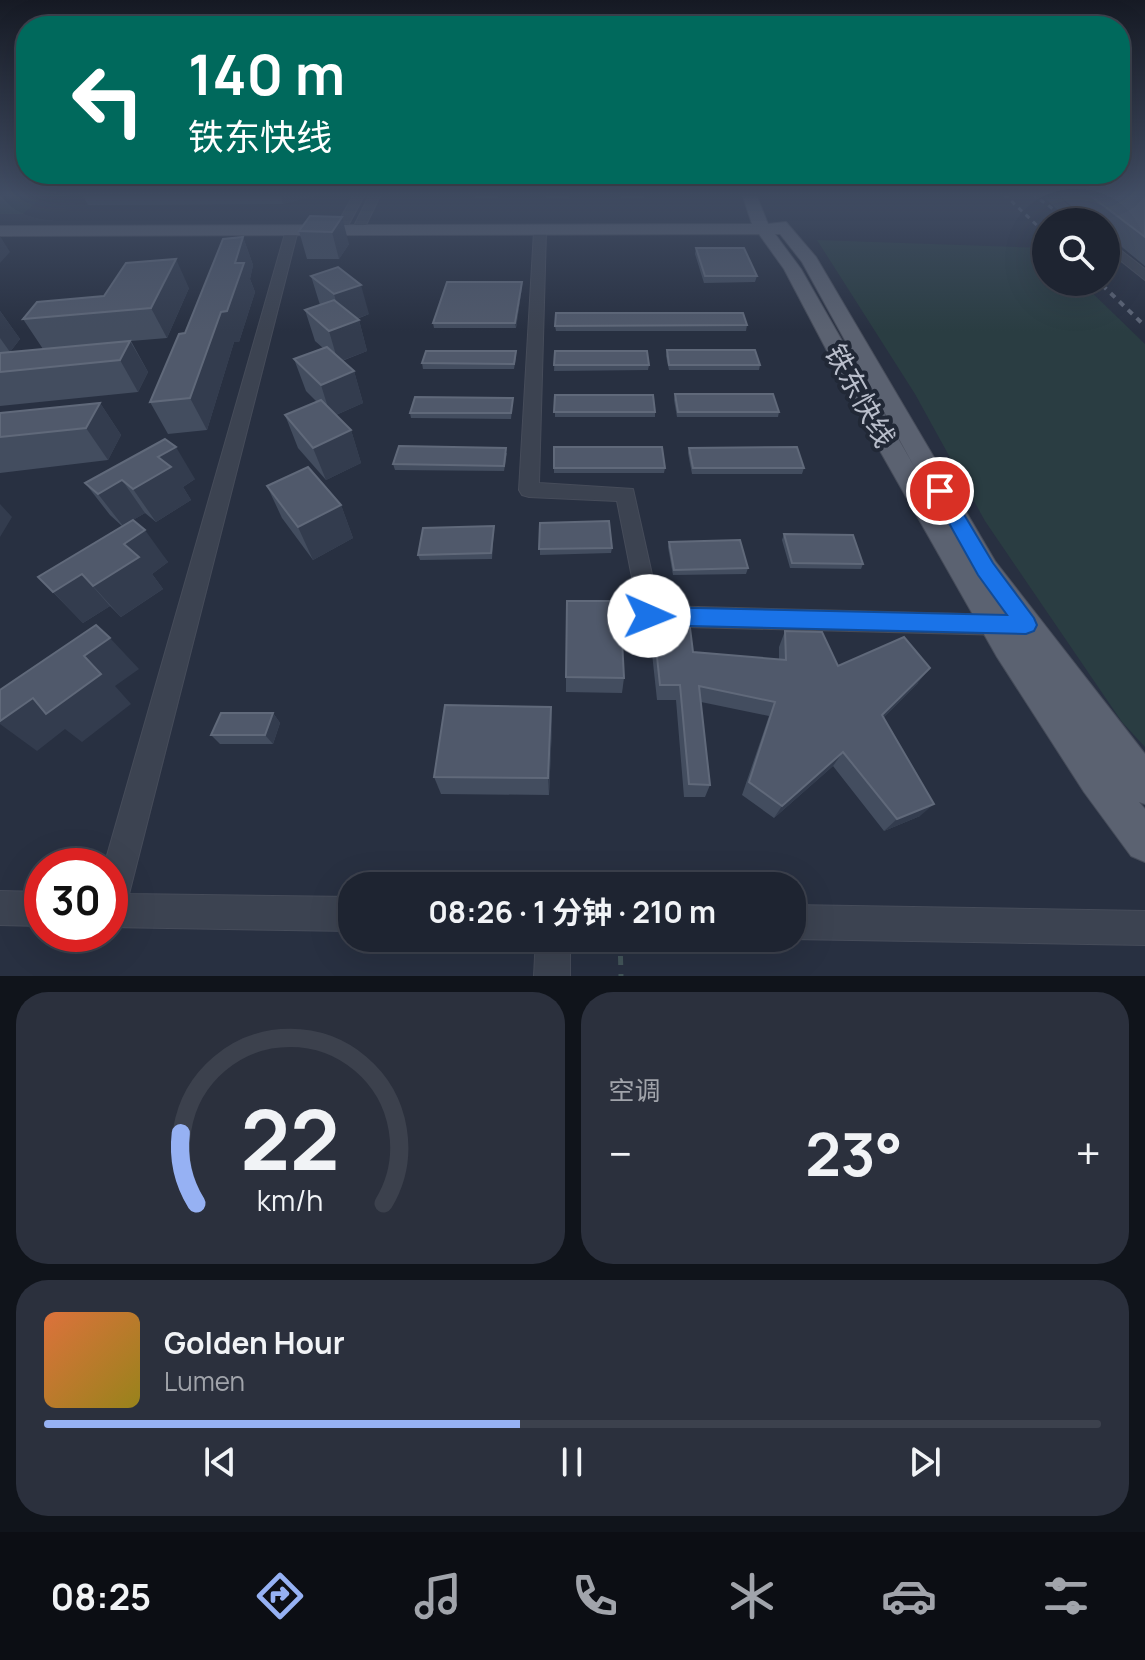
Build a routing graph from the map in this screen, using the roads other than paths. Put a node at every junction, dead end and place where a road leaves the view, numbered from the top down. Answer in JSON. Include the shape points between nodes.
{"nodes":[{"id":1,"x":289,"y":240,"type":"edge"},
{"id":2,"x":540,"y":240,"type":"edge"},
{"id":3,"x":777,"y":240,"type":"edge"},
{"id":4,"x":787,"y":240,"type":"edge"},
{"id":5,"x":1120,"y":255,"type":"edge"},
{"id":6,"x":1145,"y":276,"type":"edge"},
{"id":7,"x":1026,"y":625,"type":"junction"},
{"id":8,"x":995,"y":626,"type":"junction"},
{"id":9,"x":1145,"y":785,"type":"edge"},
{"id":10,"x":1145,"y":842,"type":"edge"},
{"id":11,"x":125,"y":848,"type":"edge"},
{"id":12,"x":0,"y":908,"type":"edge"},
{"id":13,"x":24,"y":909,"type":"edge"},
{"id":14,"x":128,"y":910,"type":"edge"},
{"id":15,"x":338,"y":914,"type":"edge"},
{"id":16,"x":806,"y":922,"type":"edge"},
{"id":17,"x":1145,"y":928,"type":"edge"},
{"id":18,"x":553,"y":952,"type":"edge"},
{"id":19,"x":552,"y":976,"type":"edge"}],
"edges":[{"from":1,"to":11,"type":"street"},
{"from":2,"to":8,"type":"street","via":[[529,490],[626,494],[649,616]]},
{"from":3,"to":8,"type":"main road","name":"铁东快线","via":[[916,494]]},
{"from":4,"to":7,"type":"main road","name":"铁东快线","via":[[810,261],[985,569]]},
{"from":5,"to":6,"type":"street"},
{"from":7,"to":8,"type":"street"},
{"from":7,"to":9,"type":"main road","name":"铁东快线"},
{"from":8,"to":10,"type":"main road","name":"铁东快线"},
{"from":12,"to":13,"type":"street"},
{"from":14,"to":15,"type":"street"},
{"from":16,"to":17,"type":"street"},
{"from":18,"to":19,"type":"street"}]}
